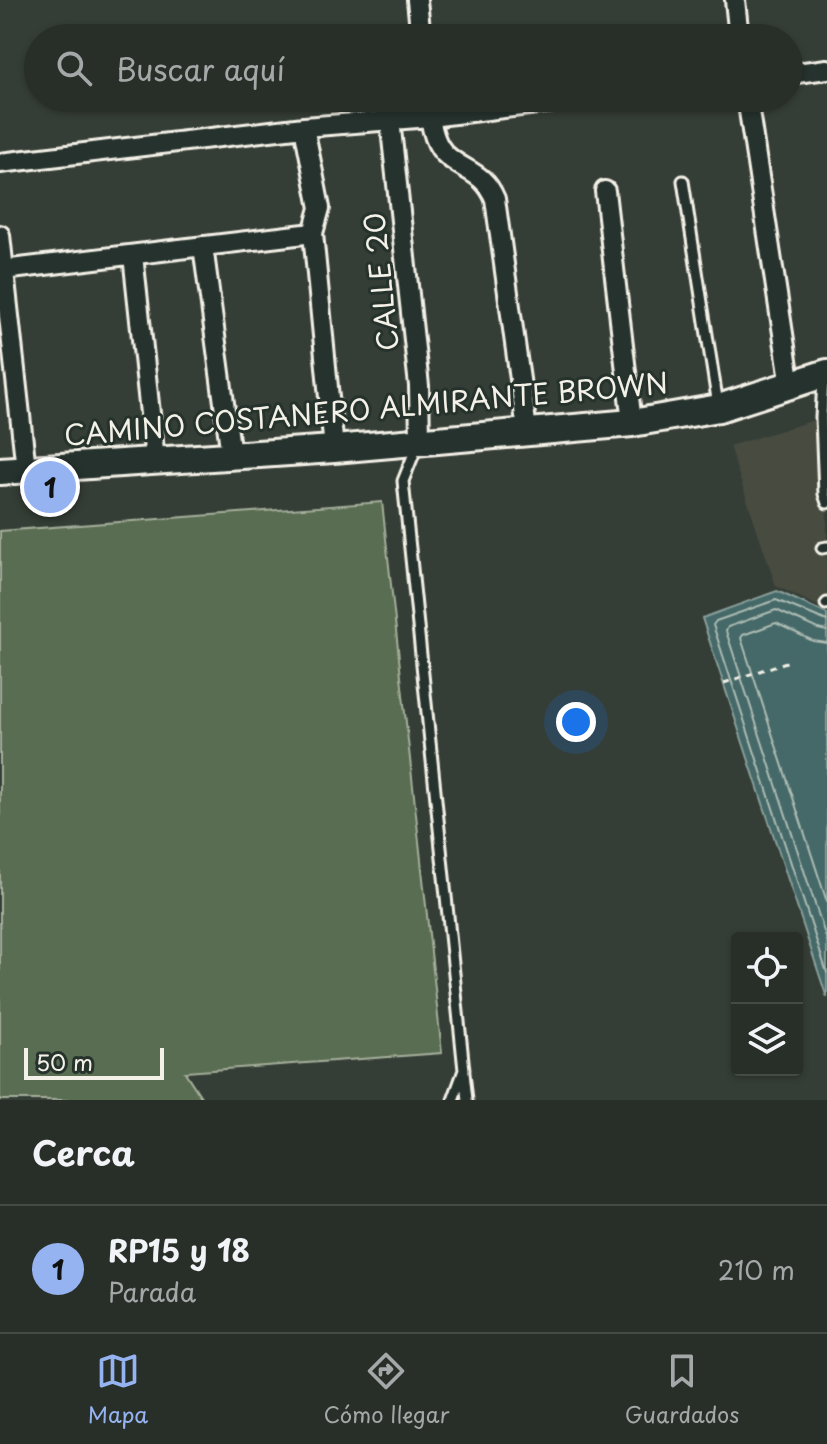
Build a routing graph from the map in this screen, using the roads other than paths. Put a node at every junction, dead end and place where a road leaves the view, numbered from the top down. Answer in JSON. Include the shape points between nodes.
{"nodes":[{"id":1,"x":417,"y":0,"type":"edge"},
{"id":2,"x":735,"y":0,"type":"edge"},
{"id":3,"x":420,"y":24,"type":"edge"},
{"id":4,"x":738,"y":24,"type":"edge"},
{"id":5,"x":827,"y":69,"type":"edge"},
{"id":6,"x":803,"y":72,"type":"edge"},
{"id":7,"x":414,"y":112,"type":"edge"},
{"id":8,"x":430,"y":112,"type":"edge"},
{"id":9,"x":749,"y":112,"type":"edge"},
{"id":10,"x":390,"y":120,"type":"junction"},
{"id":11,"x":304,"y":127,"type":"junction"},
{"id":12,"x":0,"y":163,"type":"edge"},
{"id":13,"x":683,"y":181,"type":"dead end"},
{"id":14,"x":605,"y":191,"type":"dead end"},
{"id":15,"x":313,"y":233,"type":"junction"},
{"id":16,"x":0,"y":235,"type":"edge"},
{"id":17,"x":203,"y":246,"type":"junction"},
{"id":18,"x":133,"y":255,"type":"junction"},
{"id":19,"x":3,"y":270,"type":"junction"},
{"id":20,"x":2,"y":291,"type":"edge"},
{"id":21,"x":826,"y":374,"type":"edge"},
{"id":22,"x":791,"y":386,"type":"junction"},
{"id":23,"x":719,"y":408,"type":"junction"},
{"id":24,"x":632,"y":423,"type":"junction"},
{"id":25,"x":527,"y":430,"type":"junction"},
{"id":26,"x":420,"y":440,"type":"junction"},
{"id":27,"x":334,"y":449,"type":"junction"},
{"id":28,"x":231,"y":455,"type":"junction"},
{"id":29,"x":155,"y":460,"type":"junction"},
{"id":30,"x":13,"y":470,"type":"edge"},
{"id":31,"x":827,"y":503,"type":"edge"},
{"id":32,"x":464,"y":1070,"type":"junction"},
{"id":33,"x":453,"y":1100,"type":"edge"},
{"id":34,"x":467,"y":1100,"type":"edge"}],
"edges":[{"from":1,"to":3,"type":"street"},
{"from":2,"to":4,"type":"street"},
{"from":5,"to":6,"type":"street"},
{"from":7,"to":10,"type":"street"},
{"from":8,"to":25,"type":"street","via":[[435,140],[444,153],[480,176],[495,199]]},
{"from":9,"to":22,"type":"street"},
{"from":10,"to":11,"type":"street"},
{"from":10,"to":26,"type":"street","name":"CALLE 20","via":[[419,386]]},
{"from":11,"to":12,"type":"street"},
{"from":11,"to":15,"type":"street","via":[[320,208]]},
{"from":13,"to":23,"type":"lane"},
{"from":14,"to":24,"type":"street"},
{"from":15,"to":17,"type":"street"},
{"from":15,"to":27,"type":"street"},
{"from":16,"to":19,"type":"street"},
{"from":17,"to":18,"type":"street"},
{"from":17,"to":28,"type":"street"},
{"from":18,"to":19,"type":"street"},
{"from":18,"to":29,"type":"street"},
{"from":19,"to":20,"type":"street"},
{"from":20,"to":30,"type":"street"},
{"from":21,"to":22,"type":"main road","name":"CAMINO COSTANERO ALMIRANTE BROWN"},
{"from":21,"to":31,"type":"lane","via":[[821,418]]},
{"from":22,"to":23,"type":"main road","name":"CAMINO COSTANERO ALMIRANTE BROWN"},
{"from":23,"to":24,"type":"main road","name":"CAMINO COSTANERO ALMIRANTE BROWN"},
{"from":24,"to":25,"type":"main road","name":"CAMINO COSTANERO ALMIRANTE BROWN"},
{"from":25,"to":26,"type":"main road","name":"CAMINO COSTANERO ALMIRANTE BROWN"},
{"from":26,"to":27,"type":"main road","name":"CAMINO COSTANERO ALMIRANTE BROWN"},
{"from":26,"to":32,"type":"lane","via":[[403,481]]},
{"from":27,"to":28,"type":"main road","name":"CAMINO COSTANERO ALMIRANTE BROWN"},
{"from":28,"to":29,"type":"main road","name":"CAMINO COSTANERO ALMIRANTE BROWN"},
{"from":29,"to":30,"type":"main road","name":"CAMINO COSTANERO ALMIRANTE BROWN"},
{"from":32,"to":33,"type":"lane"},
{"from":32,"to":34,"type":"lane"}]}
